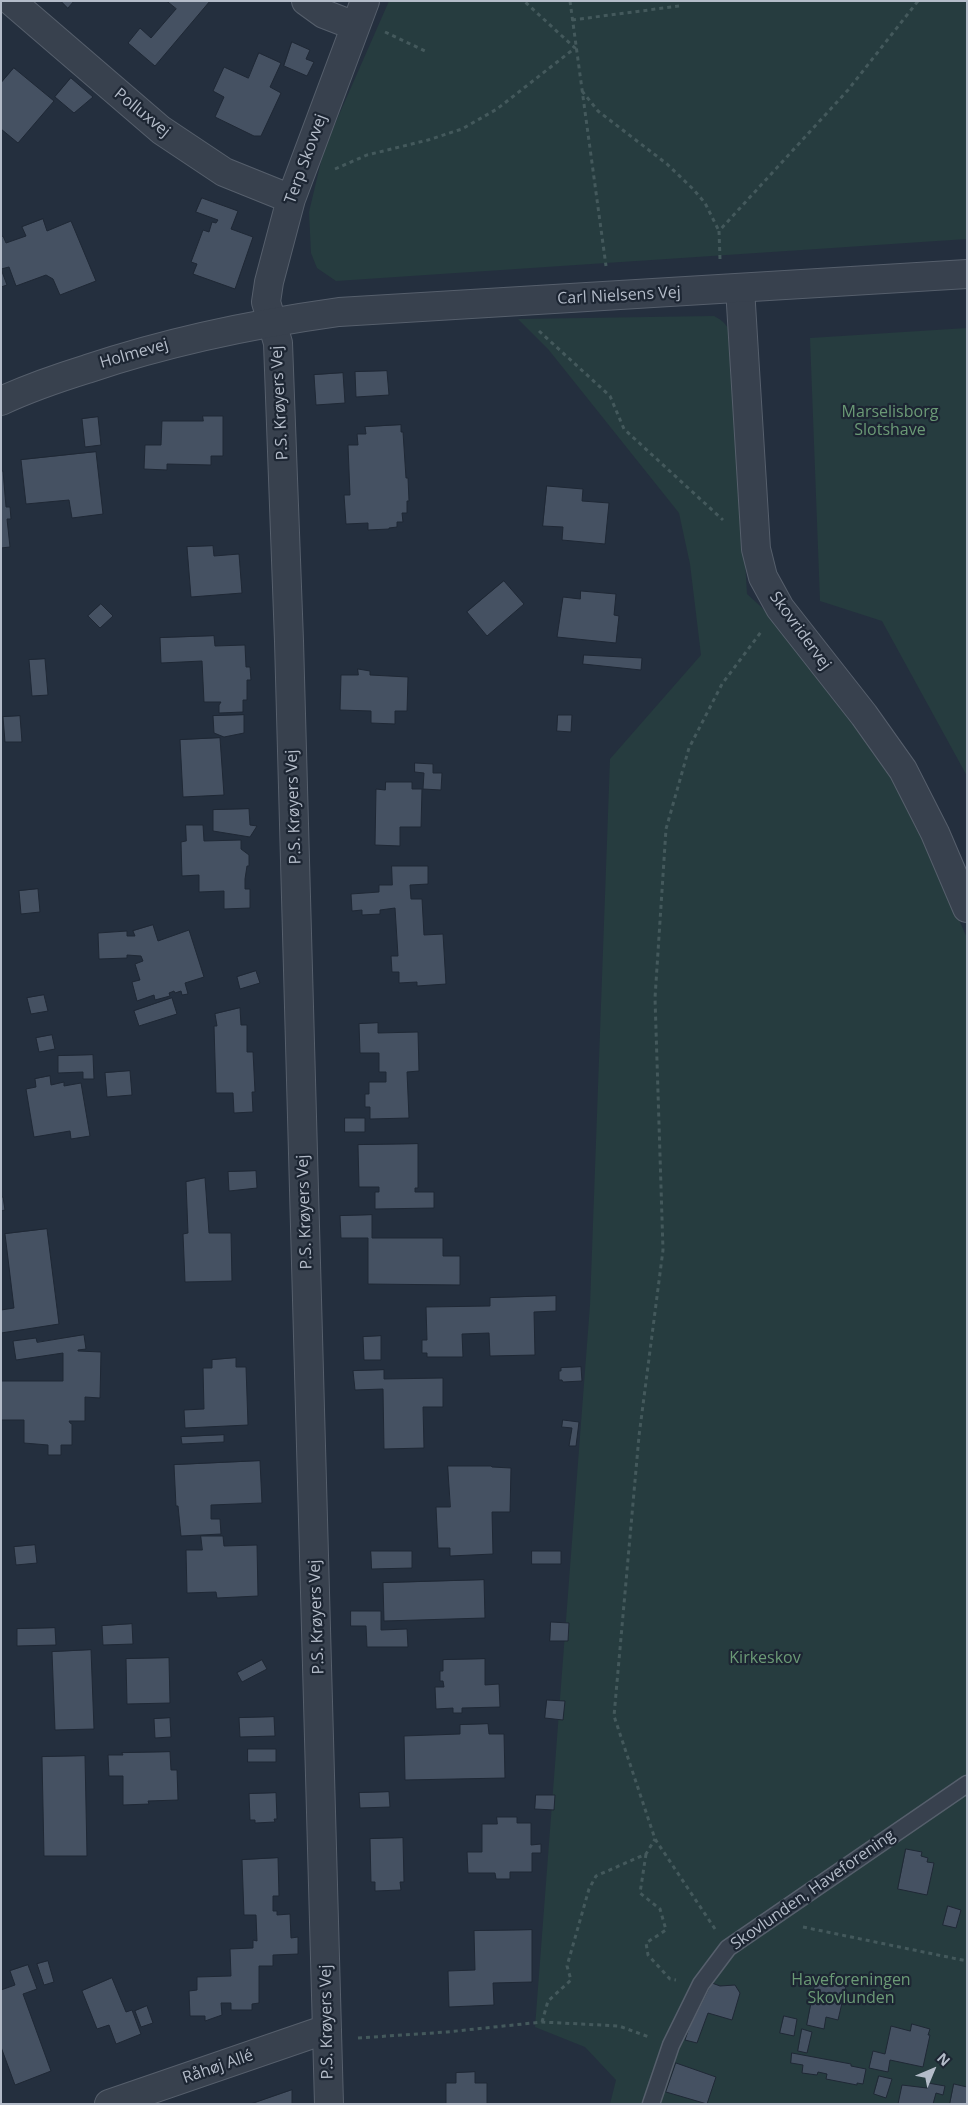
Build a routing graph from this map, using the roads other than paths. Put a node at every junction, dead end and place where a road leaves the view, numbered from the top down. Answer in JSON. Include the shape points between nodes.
{"nodes":[{"id":1,"x":11,"y":1,"type":"edge"},
{"id":2,"x":306,"y":1,"type":"edge"},
{"id":3,"x":365,"y":1,"type":"edge"},
{"id":4,"x":355,"y":26,"type":"junction"},
{"id":5,"x":291,"y":199,"type":"junction"},
{"id":6,"x":967,"y":274,"type":"edge"},
{"id":7,"x":731,"y":289,"type":"junction"},
{"id":8,"x":272,"y":322,"type":"junction"},
{"id":9,"x":1,"y":401,"type":"edge"},
{"id":10,"x":967,"y":907,"type":"edge"},
{"id":11,"x":967,"y":1784,"type":"edge"},
{"id":12,"x":328,"y":2030,"type":"junction"},
{"id":13,"x":109,"y":2104,"type":"edge"},
{"id":14,"x":329,"y":2104,"type":"edge"},
{"id":15,"x":651,"y":2104,"type":"edge"}],
"edges":[{"from":1,"to":5,"type":"street","name":"Polluxvej","via":[[161,130],[224,172]]},
{"from":2,"to":4,"type":"street","via":[[324,14]]},
{"from":3,"to":4,"type":"street","name":"Terp Skovvej"},
{"from":4,"to":5,"type":"street","name":"Terp Skovvej"},
{"from":5,"to":8,"type":"street","name":"Terp Skovvej","via":[[266,302]]},
{"from":6,"to":7,"type":"street","name":"Carl Nielsens Vej"},
{"from":7,"to":8,"type":"street","name":"Carl Nielsens Vej","via":[[340,312]]},
{"from":7,"to":10,"type":"street","name":"Skovridervej","via":[[756,549],[763,577],[780,608],[903,770]]},
{"from":8,"to":9,"type":"street","name":"Holmevej","via":[[192,338],[118,358]]},
{"from":8,"to":12,"type":"street","name":"P.S. Krøyers Vej","via":[[278,343],[290,651]]},
{"from":11,"to":15,"type":"lane","name":"Skovlunden, Haveforening","via":[[728,1948],[701,1984],[670,2045]]},
{"from":12,"to":13,"type":"street","name":"Råhøj Allé"},
{"from":12,"to":14,"type":"street","name":"P.S. Krøyers Vej"}]}
